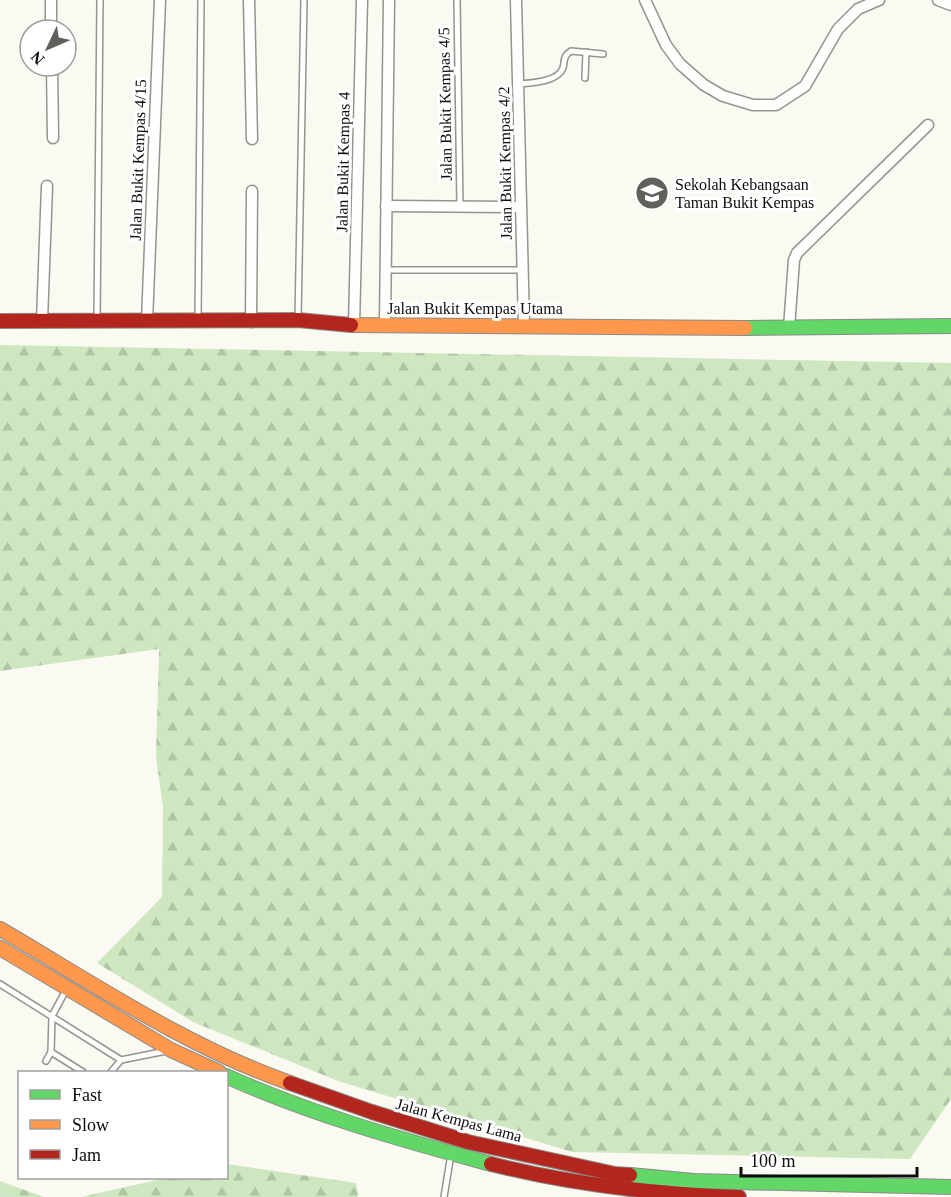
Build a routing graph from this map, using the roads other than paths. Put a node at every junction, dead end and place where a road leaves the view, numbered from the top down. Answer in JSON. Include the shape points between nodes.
{"nodes":[{"id":1,"x":51,"y":0,"type":"edge"},
{"id":2,"x":100,"y":0,"type":"edge"},
{"id":3,"x":159,"y":0,"type":"edge"},
{"id":4,"x":201,"y":0,"type":"edge"},
{"id":5,"x":249,"y":0,"type":"edge"},
{"id":6,"x":304,"y":0,"type":"edge"},
{"id":7,"x":362,"y":0,"type":"edge"},
{"id":8,"x":389,"y":0,"type":"edge"},
{"id":9,"x":457,"y":0,"type":"edge"},
{"id":10,"x":516,"y":0,"type":"edge"},
{"id":11,"x":645,"y":0,"type":"edge"},
{"id":12,"x":879,"y":0,"type":"edge"},
{"id":13,"x":938,"y":0,"type":"edge"},
{"id":14,"x":951,"y":5,"type":"edge"},
{"id":15,"x":51,"y":18,"type":"edge"},
{"id":16,"x":586,"y":52,"type":"junction"},
{"id":17,"x":603,"y":54,"type":"dead end"},
{"id":18,"x":52,"y":78,"type":"edge"},
{"id":19,"x":585,"y":78,"type":"dead end"},
{"id":20,"x":519,"y":84,"type":"junction"},
{"id":21,"x":928,"y":125,"type":"dead end"},
{"id":22,"x":53,"y":138,"type":"dead end"},
{"id":23,"x":252,"y":139,"type":"dead end"},
{"id":24,"x":47,"y":186,"type":"dead end"},
{"id":25,"x":252,"y":191,"type":"dead end"},
{"id":26,"x":386,"y":206,"type":"junction"},
{"id":27,"x":460,"y":207,"type":"junction"},
{"id":28,"x":520,"y":207,"type":"junction"},
{"id":29,"x":386,"y":270,"type":"junction"},
{"id":30,"x":522,"y":270,"type":"junction"},
{"id":31,"x":298,"y":320,"type":"junction"},
{"id":32,"x":0,"y":321,"type":"edge"},
{"id":33,"x":42,"y":321,"type":"junction"},
{"id":34,"x":97,"y":321,"type":"junction"},
{"id":35,"x":147,"y":321,"type":"junction"},
{"id":36,"x":198,"y":321,"type":"junction"},
{"id":37,"x":251,"y":322,"type":"junction"},
{"id":38,"x":385,"y":324,"type":"junction"},
{"id":39,"x":354,"y":325,"type":"junction"},
{"id":40,"x":524,"y":325,"type":"junction"},
{"id":41,"x":951,"y":326,"type":"edge"},
{"id":42,"x":789,"y":328,"type":"junction"},
{"id":43,"x":0,"y":929,"type":"edge"},
{"id":44,"x":0,"y":948,"type":"edge"},
{"id":45,"x":0,"y":984,"type":"edge"},
{"id":46,"x":67,"y":988,"type":"junction"},
{"id":47,"x":52,"y":1016,"type":"junction"},
{"id":48,"x":171,"y":1050,"type":"junction"},
{"id":49,"x":51,"y":1052,"type":"junction"},
{"id":50,"x":121,"y":1060,"type":"junction"},
{"id":51,"x":46,"y":1061,"type":"dead end"},
{"id":52,"x":81,"y":1071,"type":"edge"},
{"id":53,"x":112,"y":1071,"type":"edge"},
{"id":54,"x":217,"y":1071,"type":"edge"},
{"id":55,"x":228,"y":1077,"type":"edge"},
{"id":56,"x":452,"y":1153,"type":"junction"},
{"id":57,"x":951,"y":1187,"type":"edge"},
{"id":58,"x":588,"y":1190,"type":"edge"},
{"id":59,"x":444,"y":1197,"type":"edge"},
{"id":60,"x":739,"y":1197,"type":"edge"}],
"edges":[{"from":1,"to":15,"type":"street"},
{"from":2,"to":34,"type":"lane"},
{"from":3,"to":35,"type":"street","name":"Jalan Bukit Kempas 4/15"},
{"from":4,"to":36,"type":"lane"},
{"from":5,"to":23,"type":"street"},
{"from":6,"to":31,"type":"lane"},
{"from":7,"to":39,"type":"street","name":"Jalan Bukit Kempas 4"},
{"from":8,"to":26,"type":"street"},
{"from":9,"to":27,"type":"lane","name":"Jalan Bukit Kempas 4/5"},
{"from":10,"to":20,"type":"street","name":"Jalan Bukit Kempas 4/2"},
{"from":11,"to":12,"type":"street","via":[[666,45],[704,85],[723,96],[753,105],[776,105],[805,86],[838,29],[858,9]]},
{"from":13,"to":14,"type":"street"},
{"from":16,"to":17,"type":"lane"},
{"from":16,"to":19,"type":"lane"},
{"from":16,"to":20,"type":"lane","via":[[568,52],[560,73],[541,83]]},
{"from":18,"to":22,"type":"street"},
{"from":20,"to":28,"type":"street","name":"Jalan Bukit Kempas 4/2"},
{"from":21,"to":42,"type":"street","via":[[796,253]]},
{"from":24,"to":33,"type":"street"},
{"from":25,"to":37,"type":"street"},
{"from":26,"to":27,"type":"street"},
{"from":26,"to":29,"type":"street"},
{"from":27,"to":28,"type":"street"},
{"from":28,"to":30,"type":"street","name":"Jalan Bukit Kempas 4/2"},
{"from":29,"to":30,"type":"lane"},
{"from":29,"to":38,"type":"street"},
{"from":30,"to":40,"type":"street","name":"Jalan Bukit Kempas 4/2"},
{"from":31,"to":37,"type":"main road","name":"Jalan Bukit Kempas Utama"},
{"from":31,"to":39,"type":"main road","name":"Jalan Bukit Kempas Utama"},
{"from":32,"to":33,"type":"main road","name":"Jalan Bukit Kempas Utama"},
{"from":33,"to":34,"type":"main road","name":"Jalan Bukit Kempas Utama"},
{"from":34,"to":35,"type":"main road","name":"Jalan Bukit Kempas Utama"},
{"from":35,"to":36,"type":"main road","name":"Jalan Bukit Kempas Utama"},
{"from":36,"to":37,"type":"main road","name":"Jalan Bukit Kempas Utama"},
{"from":38,"to":39,"type":"main road","name":"Jalan Bukit Kempas Utama"},
{"from":38,"to":40,"type":"main road","name":"Jalan Bukit Kempas Utama"},
{"from":40,"to":42,"type":"main road","name":"Jalan Bukit Kempas Utama"},
{"from":41,"to":42,"type":"main road","name":"Jalan Bukit Kempas Utama"},
{"from":43,"to":57,"type":"main road","name":"Jalan Kempas Lama","via":[[178,1034],[269,1076],[468,1142],[615,1174],[694,1181]]},
{"from":44,"to":46,"type":"main road"},
{"from":45,"to":47,"type":"lane"},
{"from":46,"to":47,"type":"lane"},
{"from":46,"to":48,"type":"main road"},
{"from":47,"to":49,"type":"lane"},
{"from":47,"to":50,"type":"lane"},
{"from":48,"to":50,"type":"lane"},
{"from":48,"to":54,"type":"main road"},
{"from":49,"to":51,"type":"lane"},
{"from":49,"to":52,"type":"lane"},
{"from":50,"to":53,"type":"lane"},
{"from":55,"to":56,"type":"main road","name":"Jalan Kempas Lama","via":[[256,1090]]},
{"from":56,"to":58,"type":"main road","name":"Jalan Kempas Lama"},
{"from":56,"to":59,"type":"lane"},
{"from":58,"to":60,"type":"main road","name":"Jalan Kempas Lama"}]}
